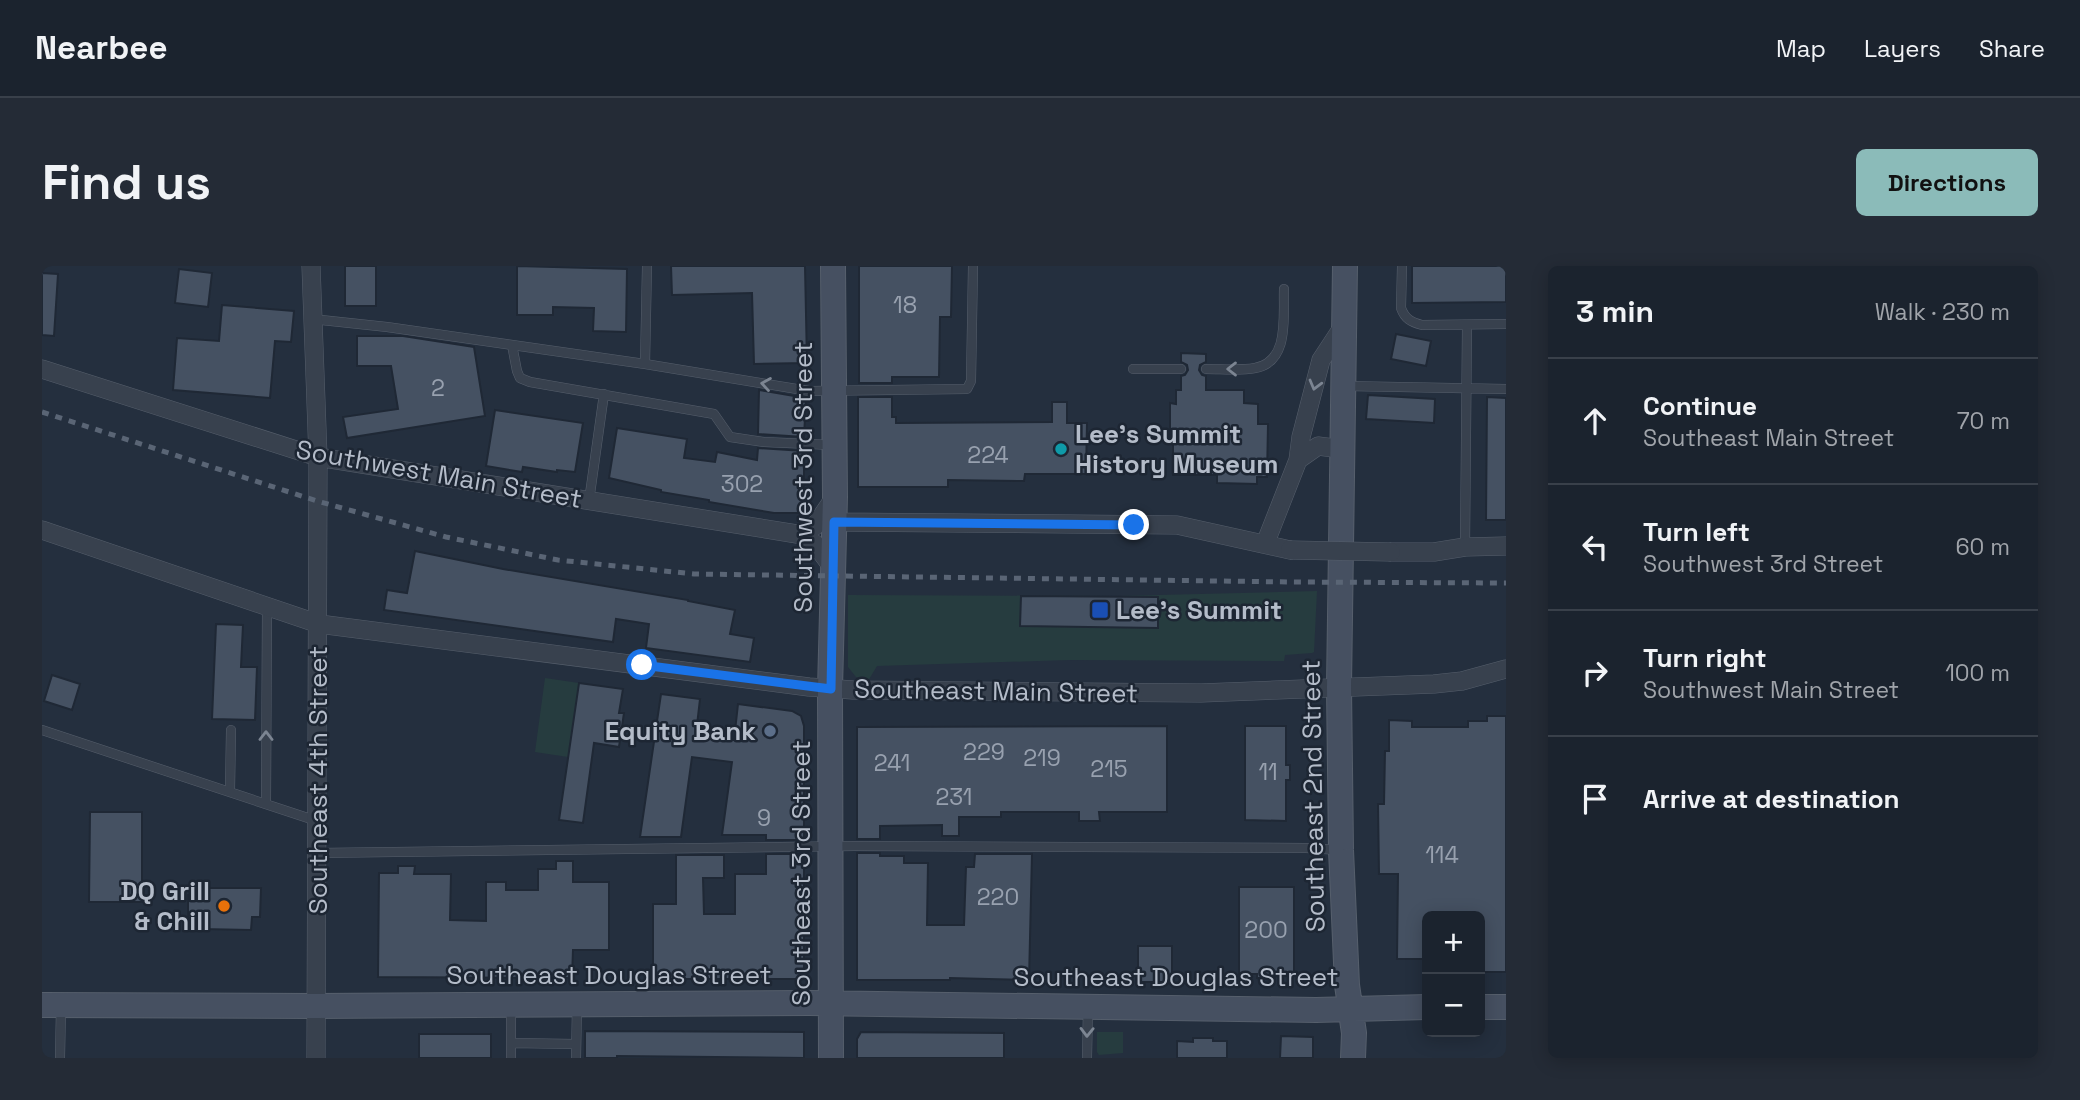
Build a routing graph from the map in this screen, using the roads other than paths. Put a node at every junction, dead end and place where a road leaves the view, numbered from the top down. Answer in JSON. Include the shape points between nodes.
{"nodes":[{"id":1,"x":311,"y":266,"type":"edge"},
{"id":2,"x":647,"y":266,"type":"edge"},
{"id":3,"x":833,"y":266,"type":"edge"},
{"id":4,"x":973,"y":266,"type":"edge"},
{"id":5,"x":1345,"y":266,"type":"edge"},
{"id":6,"x":1402,"y":266,"type":"edge"},
{"id":7,"x":1284,"y":289,"type":"dead end"},
{"id":8,"x":312,"y":319,"type":"junction"},
{"id":9,"x":1506,"y":324,"type":"edge"},
{"id":10,"x":1344,"y":325,"type":"junction"},
{"id":11,"x":1467,"y":325,"type":"junction"},
{"id":12,"x":512,"y":345,"type":"junction"},
{"id":13,"x":645,"y":364,"type":"junction"},
{"id":14,"x":42,"y":369,"type":"edge"},
{"id":15,"x":1133,"y":369,"type":"dead end"},
{"id":16,"x":1181,"y":369,"type":"dead end"},
{"id":17,"x":1206,"y":369,"type":"dead end"},
{"id":18,"x":1343,"y":386,"type":"junction"},
{"id":19,"x":1466,"y":388,"type":"junction"},
{"id":20,"x":1506,"y":389,"type":"edge"},
{"id":21,"x":833,"y":390,"type":"junction"},
{"id":22,"x":604,"y":394,"type":"junction"},
{"id":23,"x":834,"y":445,"type":"junction"},
{"id":24,"x":1342,"y":449,"type":"junction"},
{"id":25,"x":318,"y":457,"type":"junction"},
{"id":26,"x":1298,"y":460,"type":"junction"},
{"id":27,"x":589,"y":501,"type":"junction"},
{"id":28,"x":835,"y":510,"type":"junction"},
{"id":29,"x":42,"y":530,"type":"edge"},
{"id":30,"x":803,"y":535,"type":"junction"},
{"id":31,"x":1265,"y":544,"type":"junction"},
{"id":32,"x":1506,"y":546,"type":"edge"},
{"id":33,"x":1465,"y":547,"type":"junction"},
{"id":34,"x":833,"y":568,"type":"junction"},
{"id":35,"x":267,"y":607,"type":"junction"},
{"id":36,"x":319,"y":624,"type":"junction"},
{"id":37,"x":1506,"y":669,"type":"edge"},
{"id":38,"x":1339,"y":687,"type":"junction"},
{"id":39,"x":831,"y":689,"type":"junction"},
{"id":40,"x":42,"y":730,"type":"edge"},
{"id":41,"x":231,"y":730,"type":"dead end"},
{"id":42,"x":230,"y":791,"type":"junction"},
{"id":43,"x":266,"y":804,"type":"junction"},
{"id":44,"x":317,"y":821,"type":"junction"},
{"id":45,"x":832,"y":846,"type":"junction"},
{"id":46,"x":1341,"y":850,"type":"junction"},
{"id":47,"x":317,"y":853,"type":"junction"},
{"id":48,"x":830,"y":1003,"type":"junction"},
{"id":49,"x":577,"y":1004,"type":"junction"},
{"id":50,"x":51,"y":1005,"type":"edge"},
{"id":51,"x":511,"y":1005,"type":"junction"},
{"id":52,"x":316,"y":1006,"type":"junction"},
{"id":53,"x":1088,"y":1007,"type":"junction"},
{"id":54,"x":1422,"y":1007,"type":"edge"},
{"id":55,"x":1485,"y":1007,"type":"edge"},
{"id":56,"x":1506,"y":1007,"type":"edge"},
{"id":57,"x":1352,"y":1008,"type":"junction"},
{"id":58,"x":511,"y":1043,"type":"junction"},
{"id":59,"x":576,"y":1044,"type":"junction"},
{"id":60,"x":60,"y":1058,"type":"edge"},
{"id":61,"x":316,"y":1058,"type":"edge"},
{"id":62,"x":511,"y":1058,"type":"edge"},
{"id":63,"x":576,"y":1058,"type":"edge"},
{"id":64,"x":831,"y":1058,"type":"edge"},
{"id":65,"x":1087,"y":1058,"type":"edge"},
{"id":66,"x":1353,"y":1058,"type":"edge"}],
"edges":[{"from":1,"to":8,"type":"street","name":"Southeast 4th Street"},
{"from":2,"to":13,"type":"lane"},
{"from":3,"to":21,"type":"street","name":"Southwest 3rd Street"},
{"from":4,"to":21,"type":"lane","via":[[971,381],[967,389]]},
{"from":5,"to":10,"type":"street","name":"Southeast 2nd Street"},
{"from":6,"to":11,"type":"lane","via":[[1401,308],[1410,321]]},
{"from":7,"to":17,"type":"lane","one_way":true,"via":[[1281,343],[1274,359],[1252,369]]},
{"from":8,"to":12,"type":"lane"},
{"from":8,"to":25,"type":"street","name":"Southeast 4th Street"},
{"from":9,"to":11,"type":"lane"},
{"from":10,"to":18,"type":"street","name":"Southeast 2nd Street"},
{"from":10,"to":26,"type":"street","one_way":true,"via":[[1321,360]]},
{"from":11,"to":19,"type":"lane"},
{"from":12,"to":13,"type":"lane"},
{"from":12,"to":22,"type":"lane","via":[[520,378]]},
{"from":21,"to":13,"type":"lane","one_way":true,"via":[[809,391]]},
{"from":14,"to":25,"type":"street","name":"Southwest Main Street"},
{"from":15,"to":16,"type":"lane"},
{"from":18,"to":19,"type":"lane"},
{"from":18,"to":24,"type":"street","name":"Southeast 2nd Street"},
{"from":19,"to":20,"type":"lane"},
{"from":19,"to":33,"type":"lane"},
{"from":21,"to":23,"type":"street","name":"Southwest 3rd Street"},
{"from":22,"to":23,"type":"lane","via":[[714,414],[730,437]]},
{"from":22,"to":27,"type":"lane"},
{"from":23,"to":28,"type":"street","name":"Southwest 3rd Street"},
{"from":24,"to":26,"type":"street","via":[[1318,446]]},
{"from":24,"to":38,"type":"street","name":"Southeast 2nd Street"},
{"from":25,"to":27,"type":"street","name":"Southwest Main Street"},
{"from":25,"to":36,"type":"street","name":"Southeast 4th Street"},
{"from":26,"to":31,"type":"street"},
{"from":27,"to":30,"type":"street","name":"Southwest Main Street"},
{"from":28,"to":30,"type":"street"},
{"from":28,"to":31,"type":"street","via":[[1177,525]]},
{"from":28,"to":34,"type":"street","name":"Southwest 3rd Street"},
{"from":29,"to":35,"type":"street","name":"Southeast Main Street"},
{"from":30,"to":34,"type":"street"},
{"from":31,"to":33,"type":"street","bridge":true,"via":[[1290,550],[1391,552]]},
{"from":32,"to":33,"type":"street"},
{"from":34,"to":39,"type":"street","name":"Southwest 3rd Street"},
{"from":35,"to":36,"type":"street","name":"Southeast Main Street"},
{"from":43,"to":35,"type":"lane","one_way":true},
{"from":36,"to":39,"type":"street","name":"Southeast Main Street"},
{"from":36,"to":44,"type":"street","name":"Southeast 4th Street"},
{"from":37,"to":38,"type":"street","name":"Southeast Main Street","via":[[1462,681]]},
{"from":38,"to":39,"type":"street","name":"Southeast Main Street","via":[[1201,693]]},
{"from":38,"to":46,"type":"street","name":"Southeast 2nd Street"},
{"from":39,"to":45,"type":"street","name":"Southeast 3rd Street"},
{"from":40,"to":42,"type":"lane"},
{"from":41,"to":42,"type":"lane"},
{"from":42,"to":43,"type":"lane"},
{"from":43,"to":44,"type":"lane"},
{"from":44,"to":47,"type":"street","name":"Southeast 4th Street"},
{"from":45,"to":46,"type":"lane"},
{"from":45,"to":47,"type":"lane"},
{"from":45,"to":48,"type":"street","name":"Southeast 3rd Street"},
{"from":46,"to":57,"type":"street","name":"Southeast 2nd Street"},
{"from":47,"to":52,"type":"street","name":"Southeast 4th Street"},
{"from":48,"to":49,"type":"street","name":"Southeast Douglas Street"},
{"from":48,"to":53,"type":"street","name":"Southeast Douglas Street"},
{"from":48,"to":64,"type":"street","name":"Southeast 3rd Street"},
{"from":49,"to":51,"type":"street","name":"Southeast Douglas Street"},
{"from":49,"to":59,"type":"lane"},
{"from":50,"to":52,"type":"street","name":"Southeast Douglas Street"},
{"from":50,"to":60,"type":"lane"},
{"from":51,"to":52,"type":"street","name":"Southeast Douglas Street"},
{"from":51,"to":58,"type":"lane"},
{"from":52,"to":61,"type":"street","name":"Southeast 4th Street"},
{"from":53,"to":57,"type":"street","name":"Southeast Douglas Street"},
{"from":53,"to":65,"type":"lane","one_way":true},
{"from":54,"to":57,"type":"street","name":"Southeast Douglas Street"},
{"from":55,"to":56,"type":"street"},
{"from":57,"to":66,"type":"street","name":"Southeast 2nd Street"},
{"from":58,"to":59,"type":"lane"},
{"from":58,"to":62,"type":"lane"},
{"from":59,"to":63,"type":"lane"}]}
